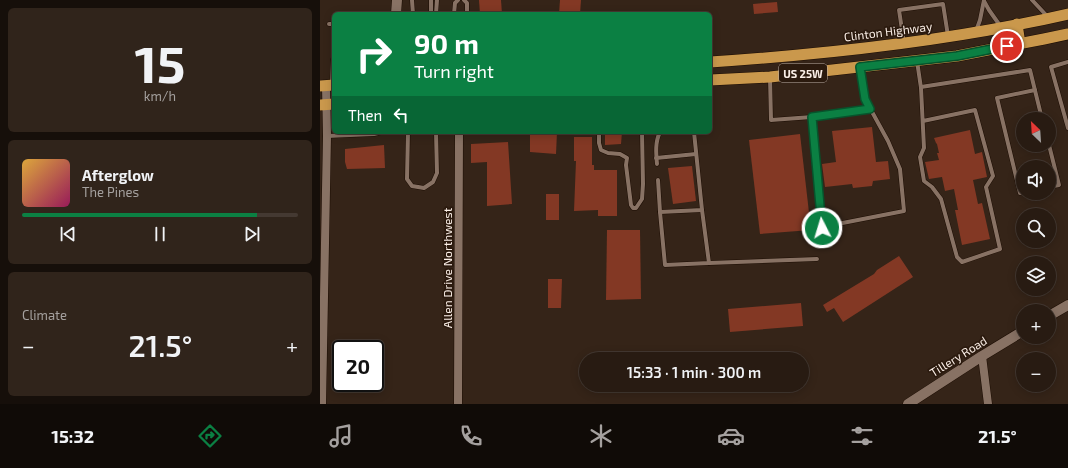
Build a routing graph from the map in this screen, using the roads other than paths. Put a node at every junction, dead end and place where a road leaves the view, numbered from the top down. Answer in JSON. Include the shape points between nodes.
{"nodes":[{"id":1,"x":397,"y":0,"type":"edge"},
{"id":2,"x":412,"y":0,"type":"edge"},
{"id":3,"x":431,"y":0,"type":"edge"},
{"id":4,"x":437,"y":0,"type":"edge"},
{"id":5,"x":458,"y":0,"type":"edge"},
{"id":6,"x":464,"y":0,"type":"edge"},
{"id":7,"x":984,"y":0,"type":"edge"},
{"id":8,"x":1032,"y":0,"type":"edge"},
{"id":9,"x":944,"y":2,"type":"edge"},
{"id":10,"x":396,"y":12,"type":"edge"},
{"id":11,"x":413,"y":12,"type":"edge"},
{"id":12,"x":431,"y":12,"type":"edge"},
{"id":13,"x":436,"y":12,"type":"edge"},
{"id":14,"x":454,"y":12,"type":"edge"},
{"id":15,"x":467,"y":12,"type":"edge"},
{"id":16,"x":1068,"y":14,"type":"edge"},
{"id":17,"x":1049,"y":18,"type":"junction"},
{"id":18,"x":1017,"y":24,"type":"junction"},
{"id":19,"x":1001,"y":27,"type":"junction"},
{"id":20,"x":976,"y":32,"type":"junction"},
{"id":21,"x":1068,"y":34,"type":"edge"},
{"id":22,"x":948,"y":37,"type":"junction"},
{"id":23,"x":904,"y":43,"type":"junction"},
{"id":24,"x":1020,"y":44,"type":"junction"},
{"id":25,"x":795,"y":55,"type":"junction"},
{"id":26,"x":917,"y":61,"type":"junction"},
{"id":27,"x":712,"y":62,"type":"edge"},
{"id":28,"x":1068,"y":62,"type":"edge"},
{"id":29,"x":332,"y":64,"type":"edge"},
{"id":30,"x":860,"y":67,"type":"junction"},
{"id":31,"x":797,"y":74,"type":"junction"},
{"id":32,"x":770,"y":76,"type":"junction"},
{"id":33,"x":712,"y":80,"type":"edge"},
{"id":34,"x":328,"y":85,"type":"edge"},
{"id":35,"x":921,"y":87,"type":"junction"},
{"id":36,"x":1035,"y":90,"type":"junction"},
{"id":37,"x":327,"y":104,"type":"edge"},
{"id":38,"x":870,"y":109,"type":"junction"},
{"id":39,"x":1040,"y":112,"type":"edge"},
{"id":40,"x":812,"y":117,"type":"junction"},
{"id":41,"x":923,"y":121,"type":"junction"},
{"id":42,"x":1068,"y":128,"type":"edge"},
{"id":43,"x":374,"y":134,"type":"edge"},
{"id":44,"x":408,"y":134,"type":"edge"},
{"id":45,"x":436,"y":134,"type":"edge"},
{"id":46,"x":459,"y":134,"type":"edge"},
{"id":47,"x":599,"y":134,"type":"edge"},
{"id":48,"x":642,"y":134,"type":"edge"},
{"id":49,"x":659,"y":134,"type":"edge"},
{"id":50,"x":694,"y":134,"type":"edge"},
{"id":51,"x":327,"y":136,"type":"junction"},
{"id":52,"x":696,"y":154,"type":"junction"},
{"id":53,"x":656,"y":158,"type":"junction"},
{"id":54,"x":657,"y":164,"type":"dead end"},
{"id":55,"x":1056,"y":173,"type":"edge"},
{"id":56,"x":1016,"y":176,"type":"edge"},
{"id":57,"x":658,"y":180,"type":"dead end"},
{"id":58,"x":1056,"y":186,"type":"edge"},
{"id":59,"x":323,"y":191,"type":"edge"},
{"id":60,"x":702,"y":210,"type":"junction"},
{"id":61,"x":660,"y":212,"type":"junction"},
{"id":62,"x":817,"y":259,"type":"dead end"},
{"id":63,"x":708,"y":263,"type":"junction"},
{"id":64,"x":1068,"y":305,"type":"edge"},
{"id":65,"x":1056,"y":312,"type":"edge"},
{"id":66,"x":1016,"y":335,"type":"edge"},
{"id":67,"x":982,"y":356,"type":"junction"},
{"id":68,"x":322,"y":404,"type":"edge"},
{"id":69,"x":458,"y":404,"type":"edge"},
{"id":70,"x":908,"y":404,"type":"edge"},
{"id":71,"x":988,"y":404,"type":"edge"}],
"edges":[{"from":1,"to":10,"type":"street"},
{"from":2,"to":11,"type":"lane"},
{"from":3,"to":12,"type":"lane"},
{"from":4,"to":13,"type":"lane"},
{"from":5,"to":14,"type":"lane","via":[[455,2]]},
{"from":6,"to":15,"type":"lane","via":[[467,3]]},
{"from":7,"to":19,"type":"lane"},
{"from":7,"to":20,"type":"lane"},
{"from":8,"to":17,"type":"lane"},
{"from":9,"to":22,"type":"lane"},
{"from":9,"to":23,"type":"lane","via":[[899,10]]},
{"from":16,"to":17,"type":"highway","name":"Clinton Highway","number":"US 25W"},
{"from":17,"to":18,"type":"highway","name":"Clinton Highway","number":"US 25W"},
{"from":18,"to":19,"type":"highway","name":"Clinton Highway","number":"US 25W"},
{"from":18,"to":24,"type":"highway"},
{"from":19,"to":20,"type":"highway","name":"Clinton Highway","number":"US 25W"},
{"from":20,"to":22,"type":"highway","name":"Clinton Highway","number":"US 25W"},
{"from":21,"to":24,"type":"highway","number":"US 25W"},
{"from":22,"to":23,"type":"highway","name":"Clinton Highway","number":"US 25W"},
{"from":23,"to":25,"type":"highway","name":"Clinton Highway","number":"US 25W"},
{"from":24,"to":26,"type":"highway","number":"US 25W"},
{"from":25,"to":27,"type":"highway","name":"Clinton Highway","number":"US 25W"},
{"from":25,"to":31,"type":"highway"},
{"from":26,"to":30,"type":"highway","number":"US 25W"},
{"from":26,"to":35,"type":"lane"},
{"from":28,"to":42,"type":"lane","via":[[1051,67]]},
{"from":29,"to":34,"type":"lane"},
{"from":30,"to":31,"type":"highway","number":"US 25W"},
{"from":30,"to":38,"type":"lane","via":[[865,99]]},
{"from":31,"to":32,"type":"highway","number":"US 25W"},
{"from":32,"to":33,"type":"highway","number":"US 25W"},
{"from":32,"to":40,"type":"lane","via":[[771,120]]},
{"from":34,"to":37,"type":"street"},
{"from":35,"to":36,"type":"lane","via":[[1030,70]]},
{"from":35,"to":41,"type":"lane"},
{"from":36,"to":39,"type":"lane"},
{"from":36,"to":56,"type":"lane","via":[[997,98]]},
{"from":37,"to":51,"type":"street"},
{"from":38,"to":40,"type":"lane"},
{"from":38,"to":40,"type":"lane","via":[[900,169],[904,211],[822,228]]},
{"from":41,"to":41,"type":"lane","via":[[924,148],[920,157],[924,181],[941,199],[956,257],[962,262],[1000,249],[986,186],[993,176],[975,110]]},
{"from":43,"to":51,"type":"lane"},
{"from":44,"to":45,"type":"lane","via":[[407,179],[412,186],[424,188],[433,182],[437,173]]},
{"from":46,"to":69,"type":"street","name":"Allen Drive Northwest"},
{"from":47,"to":48,"type":"lane","via":[[601,150],[627,158],[631,205],[636,208],[642,199]]},
{"from":49,"to":53,"type":"lane"},
{"from":50,"to":52,"type":"lane"},
{"from":51,"to":59,"type":"street"},
{"from":52,"to":53,"type":"lane"},
{"from":52,"to":60,"type":"lane"},
{"from":53,"to":54,"type":"lane"},
{"from":55,"to":58,"type":"lane","via":[[1059,185]]},
{"from":57,"to":61,"type":"lane"},
{"from":59,"to":68,"type":"street"},
{"from":60,"to":61,"type":"lane"},
{"from":60,"to":63,"type":"lane"},
{"from":61,"to":63,"type":"lane","via":[[666,265]]},
{"from":62,"to":63,"type":"lane"},
{"from":64,"to":65,"type":"street"},
{"from":66,"to":67,"type":"street","name":"Tillery Road"},
{"from":67,"to":70,"type":"street","name":"Tillery Road"},
{"from":67,"to":71,"type":"street"}]}
